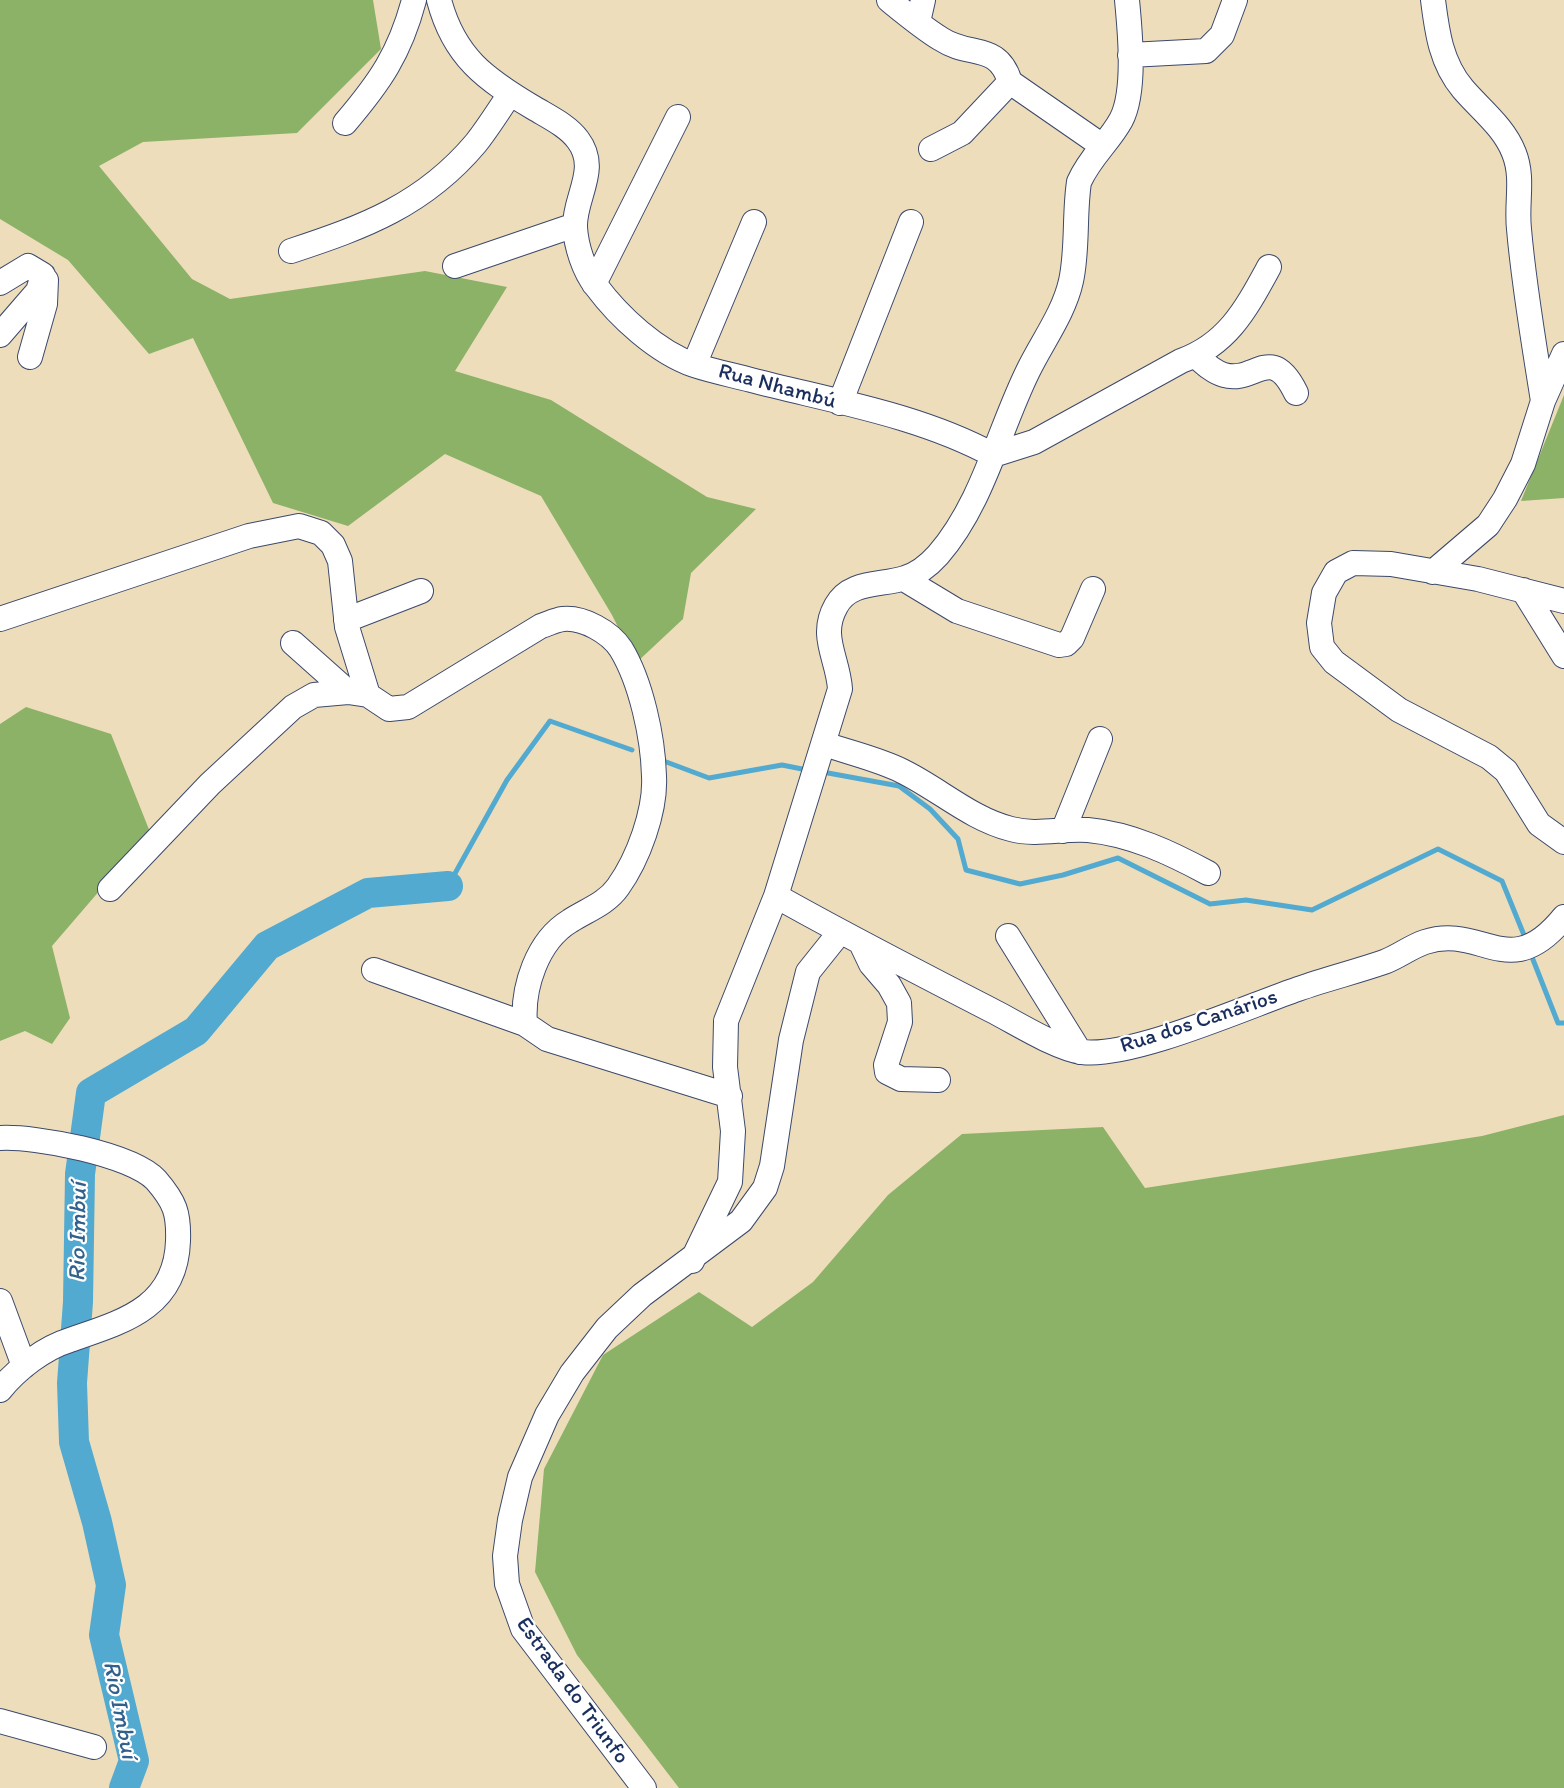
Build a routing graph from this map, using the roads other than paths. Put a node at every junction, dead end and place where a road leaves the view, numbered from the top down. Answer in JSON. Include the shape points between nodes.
{"nodes":[{"id":1,"x":414,"y":0,"type":"edge"},
{"id":2,"x":439,"y":0,"type":"edge"},
{"id":3,"x":889,"y":0,"type":"edge"},
{"id":4,"x":1127,"y":0,"type":"edge"},
{"id":5,"x":1235,"y":0,"type":"edge"},
{"id":6,"x":1433,"y":0,"type":"edge"},
{"id":7,"x":921,"y":11,"type":"edge"},
{"id":8,"x":1130,"y":55,"type":"junction"},
{"id":9,"x":1010,"y":82,"type":"junction"},
{"id":10,"x":510,"y":94,"type":"junction"},
{"id":11,"x":678,"y":117,"type":"dead end"},
{"id":12,"x":345,"y":123,"type":"dead end"},
{"id":13,"x":1101,"y":145,"type":"junction"},
{"id":14,"x":931,"y":149,"type":"dead end"},
{"id":15,"x":754,"y":222,"type":"dead end"},
{"id":16,"x":911,"y":222,"type":"dead end"},
{"id":17,"x":575,"y":225,"type":"junction"},
{"id":18,"x":291,"y":251,"type":"dead end"},
{"id":19,"x":455,"y":266,"type":"dead end"},
{"id":20,"x":1269,"y":267,"type":"dead end"},
{"id":21,"x":43,"y":275,"type":"junction"},
{"id":22,"x":0,"y":283,"type":"edge"},
{"id":23,"x":594,"y":284,"type":"junction"},
{"id":24,"x":0,"y":335,"type":"edge"},
{"id":25,"x":1564,"y":354,"type":"edge"},
{"id":26,"x":1196,"y":356,"type":"junction"},
{"id":27,"x":30,"y":357,"type":"dead end"},
{"id":28,"x":694,"y":365,"type":"junction"},
{"id":29,"x":1296,"y":393,"type":"dead end"},
{"id":30,"x":1543,"y":401,"type":"junction"},
{"id":31,"x":840,"y":403,"type":"junction"},
{"id":32,"x":993,"y":455,"type":"junction"},
{"id":33,"x":1434,"y":572,"type":"junction"},
{"id":34,"x":904,"y":579,"type":"junction"},
{"id":35,"x":1093,"y":589,"type":"dead end"},
{"id":36,"x":1523,"y":590,"type":"junction"},
{"id":37,"x":421,"y":591,"type":"dead end"},
{"id":38,"x":1564,"y":601,"type":"edge"},
{"id":39,"x":0,"y":619,"type":"edge"},
{"id":40,"x":346,"y":621,"type":"junction"},
{"id":41,"x":293,"y":643,"type":"dead end"},
{"id":42,"x":1564,"y":656,"type":"edge"},
{"id":43,"x":358,"y":694,"type":"junction"},
{"id":44,"x":1100,"y":739,"type":"dead end"},
{"id":45,"x":825,"y":744,"type":"junction"},
{"id":46,"x":1063,"y":831,"type":"junction"},
{"id":47,"x":1564,"y":842,"type":"edge"},
{"id":48,"x":1208,"y":873,"type":"dead end"},
{"id":49,"x":110,"y":889,"type":"dead end"},
{"id":50,"x":776,"y":896,"type":"junction"},
{"id":51,"x":1564,"y":917,"type":"edge"},
{"id":52,"x":1008,"y":936,"type":"dead end"},
{"id":53,"x":850,"y":938,"type":"junction"},
{"id":54,"x":374,"y":970,"type":"dead end"},
{"id":55,"x":525,"y":1024,"type":"junction"},
{"id":56,"x":1080,"y":1052,"type":"junction"},
{"id":57,"x":938,"y":1080,"type":"dead end"},
{"id":58,"x":730,"y":1096,"type":"junction"},
{"id":59,"x":0,"y":1138,"type":"edge"},
{"id":60,"x":692,"y":1261,"type":"junction"},
{"id":61,"x":0,"y":1301,"type":"edge"},
{"id":62,"x":24,"y":1366,"type":"junction"},
{"id":63,"x":0,"y":1390,"type":"edge"},
{"id":64,"x":0,"y":1721,"type":"edge"},
{"id":65,"x":94,"y":1747,"type":"dead end"},
{"id":66,"x":644,"y":1788,"type":"edge"}],
"edges":[{"from":1,"to":12,"type":"street","via":[[394,58]]},
{"from":2,"to":10,"type":"street","name":"Rua Nhambú","via":[[451,38],[462,53]]},
{"from":3,"to":7,"type":"street"},
{"from":4,"to":8,"type":"street"},
{"from":5,"to":8,"type":"street","via":[[1222,35],[1206,51]]},
{"from":6,"to":30,"type":"street","via":[[1437,38],[1445,59],[1515,154],[1520,174],[1518,226]]},
{"from":7,"to":9,"type":"street","via":[[953,46],[989,53],[1000,60]]},
{"from":8,"to":13,"type":"street","via":[[1122,118]]},
{"from":9,"to":13,"type":"street"},
{"from":9,"to":14,"type":"street","via":[[962,133]]},
{"from":10,"to":17,"type":"street","name":"Rua Nhambú","via":[[565,127],[579,140],[588,170]]},
{"from":10,"to":18,"type":"street","via":[[477,142],[436,183],[361,228]]},
{"from":11,"to":23,"type":"street"},
{"from":13,"to":32,"type":"street","via":[[1079,182],[1075,253],[1066,298],[1028,370]]},
{"from":15,"to":28,"type":"street"},
{"from":16,"to":31,"type":"street"},
{"from":17,"to":19,"type":"street"},
{"from":17,"to":23,"type":"street","name":"Rua Nhambú","via":[[580,254]]},
{"from":20,"to":26,"type":"street","via":[[1244,314]]},
{"from":21,"to":22,"type":"street","via":[[28,266]]},
{"from":21,"to":24,"type":"street","via":[[38,291]]},
{"from":21,"to":27,"type":"street","via":[[47,283],[45,304]]},
{"from":23,"to":28,"type":"street","name":"Rua Nhambú","via":[[632,324]]},
{"from":25,"to":30,"type":"street"},
{"from":26,"to":29,"type":"street","via":[[1224,375],[1266,367],[1278,369]]},
{"from":26,"to":32,"type":"street","via":[[1034,442]]},
{"from":28,"to":31,"type":"street","name":"Rua Nhambú"},
{"from":30,"to":33,"type":"street","via":[[1523,464],[1505,499],[1488,525]]},
{"from":31,"to":32,"type":"street","name":"Rua Nhambú","via":[[933,428]]},
{"from":32,"to":34,"type":"street","via":[[955,531],[923,569]]},
{"from":33,"to":36,"type":"street"},
{"from":33,"to":47,"type":"street","via":[[1353,563],[1336,572],[1324,593],[1319,622],[1322,647],[1347,674],[1399,710],[1489,757],[1506,771],[1539,824]]},
{"from":34,"to":35,"type":"street","via":[[957,611],[1059,645],[1072,638]]},
{"from":34,"to":45,"type":"street","via":[[855,589],[841,597],[835,607],[828,622],[828,640],[840,689]]},
{"from":36,"to":38,"type":"street"},
{"from":36,"to":42,"type":"street"},
{"from":37,"to":40,"type":"street"},
{"from":39,"to":40,"type":"street","via":[[249,536],[299,526],[321,533],[333,545],[340,561]]},
{"from":40,"to":43,"type":"street"},
{"from":41,"to":43,"type":"street"},
{"from":43,"to":49,"type":"street","via":[[314,695],[293,707],[163,830]]},
{"from":43,"to":55,"type":"street","via":[[389,709],[408,707],[541,626],[562,619],[579,620],[595,627],[618,645],[632,667],[654,777],[651,806],[631,864],[617,888],[604,901],[555,930],[545,945],[527,988]]},
{"from":44,"to":46,"type":"street"},
{"from":45,"to":46,"type":"street","via":[[901,771],[987,821],[1023,831]]},
{"from":45,"to":50,"type":"street"},
{"from":46,"to":48,"type":"street","via":[[1088,830],[1148,844]]},
{"from":50,"to":53,"type":"street","name":"Rua dos Canários"},
{"from":50,"to":58,"type":"street","via":[[726,1021],[725,1066]]},
{"from":51,"to":56,"type":"street","name":"Rua dos Canários","via":[[1531,944],[1502,951],[1442,937],[1386,961],[1163,1036],[1122,1049]]},
{"from":52,"to":56,"type":"street"},
{"from":53,"to":56,"type":"street","name":"Rua dos Canários"},
{"from":53,"to":57,"type":"street","via":[[899,1003],[900,1022],[887,1072],[901,1079]]},
{"from":53,"to":60,"type":"street","name":"Estrada do Triunfo","via":[[808,972],[790,1040],[772,1166],[765,1188],[741,1221]]},
{"from":54,"to":55,"type":"street"},
{"from":55,"to":58,"type":"street","via":[[547,1039]]},
{"from":58,"to":60,"type":"street","via":[[730,1182]]},
{"from":59,"to":62,"type":"street","via":[[66,1144],[150,1174],[169,1194],[179,1216],[178,1254],[158,1296],[133,1318],[78,1338]]},
{"from":60,"to":66,"type":"street","name":"Estrada do Triunfo","via":[[642,1296],[606,1328],[573,1373],[547,1415],[520,1477],[505,1556],[507,1584],[523,1629]]},
{"from":61,"to":62,"type":"street"},
{"from":62,"to":63,"type":"street"},
{"from":64,"to":65,"type":"street"}]}
